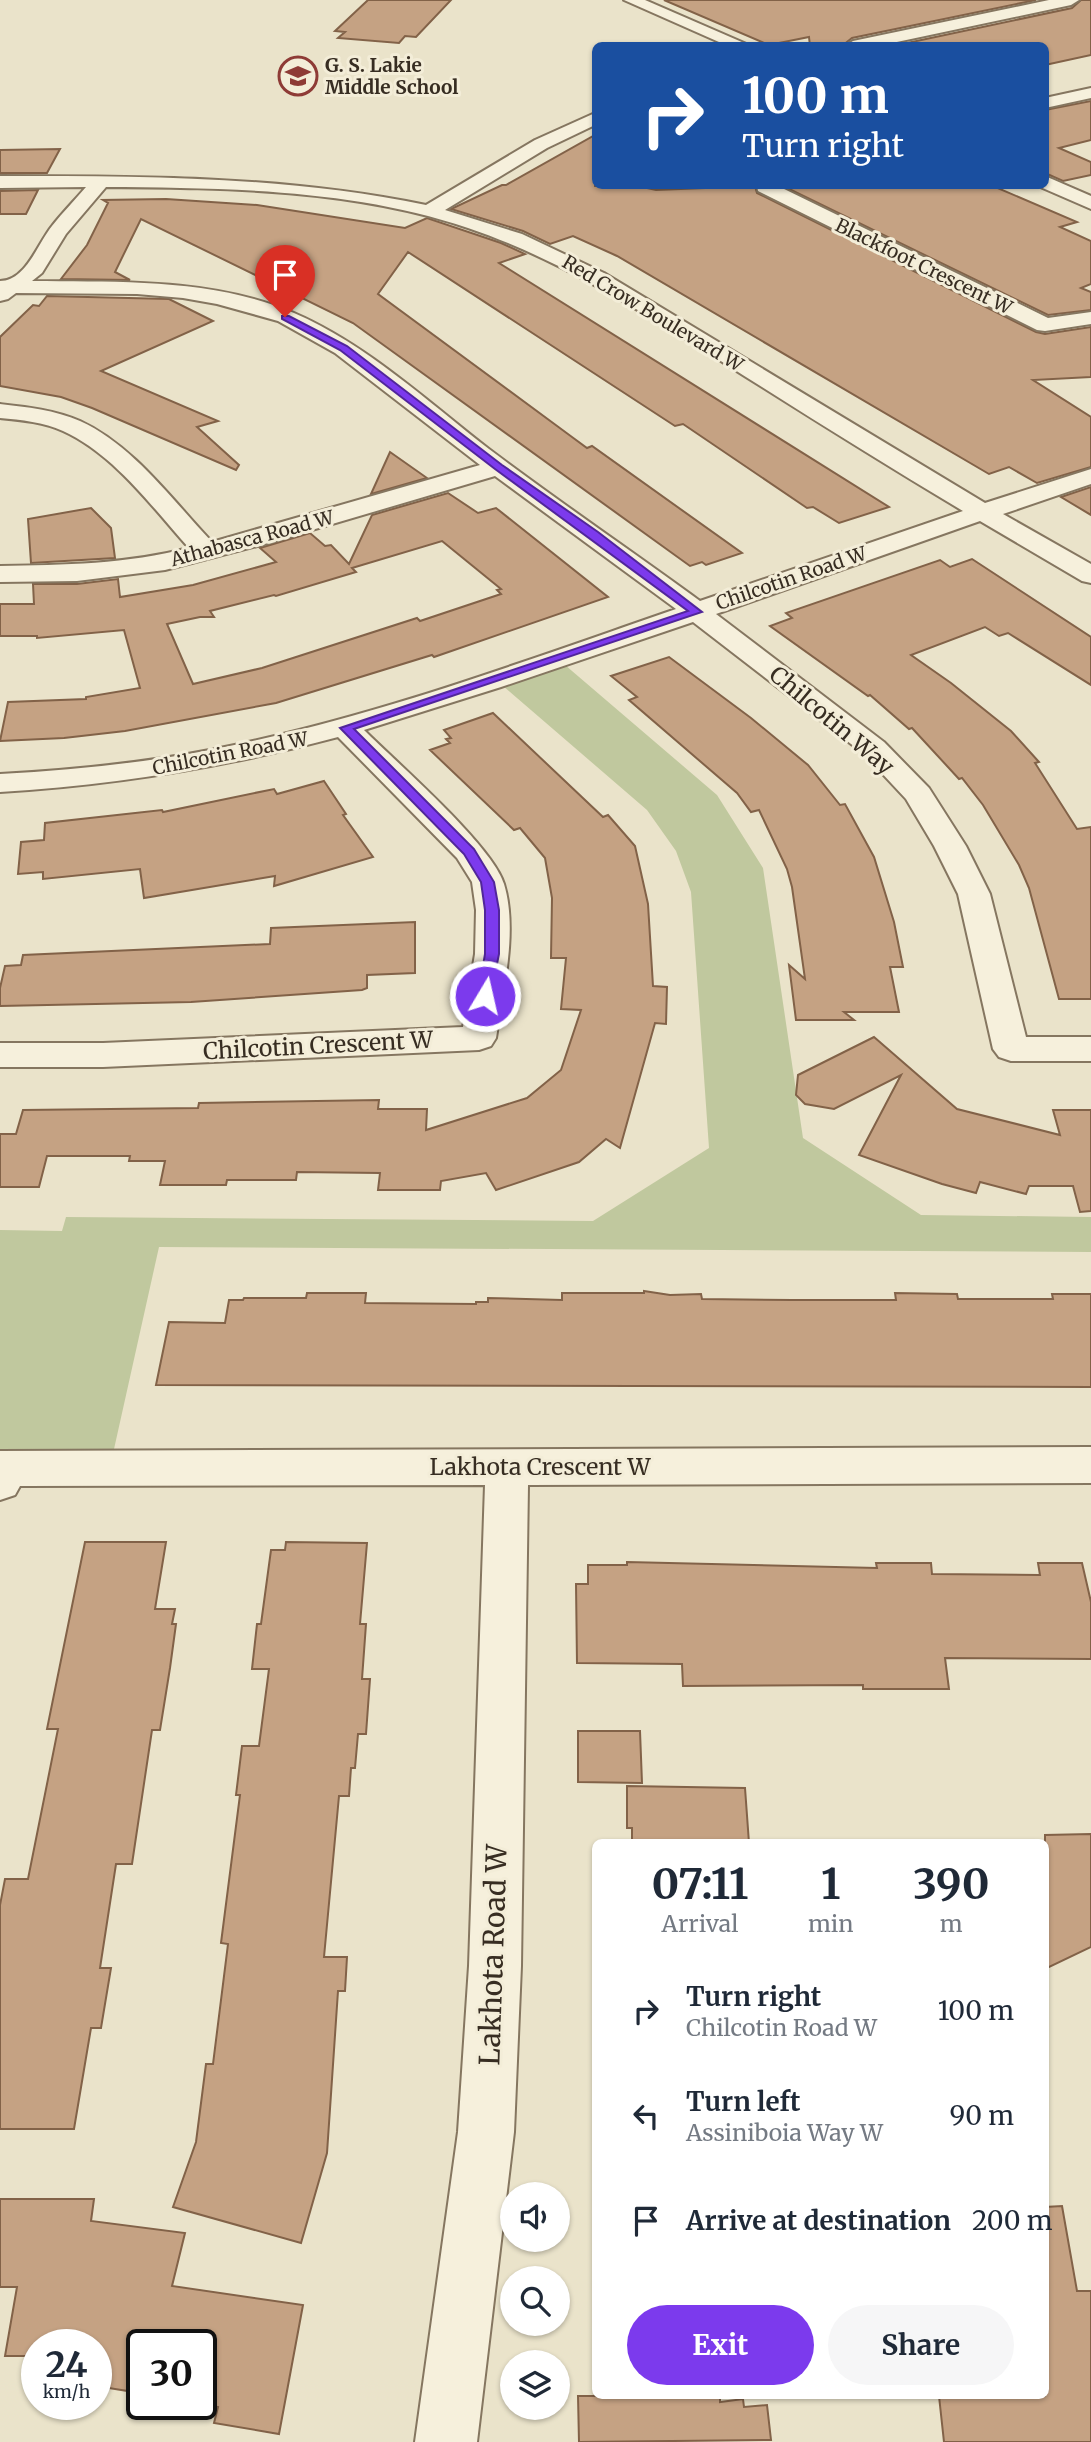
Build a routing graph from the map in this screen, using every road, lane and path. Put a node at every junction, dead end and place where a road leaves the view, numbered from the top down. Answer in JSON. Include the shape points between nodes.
{"nodes":[{"id":1,"x":632,"y":0,"type":"edge"},
{"id":2,"x":1071,"y":0,"type":"edge"},
{"id":3,"x":673,"y":3,"type":"dead end"},
{"id":4,"x":651,"y":8,"type":"junction"},
{"id":5,"x":733,"y":42,"type":"edge"},
{"id":6,"x":872,"y":42,"type":"edge"},
{"id":7,"x":1091,"y":93,"type":"edge"},
{"id":8,"x":1049,"y":102,"type":"edge"},
{"id":9,"x":592,"y":119,"type":"edge"},
{"id":10,"x":0,"y":182,"type":"edge"},
{"id":11,"x":100,"y":182,"type":"junction"},
{"id":12,"x":1049,"y":184,"type":"edge"},
{"id":13,"x":769,"y":189,"type":"edge"},
{"id":14,"x":1091,"y":203,"type":"edge"},
{"id":15,"x":429,"y":211,"type":"junction"},
{"id":16,"x":5,"y":290,"type":"edge"},
{"id":17,"x":1091,"y":318,"type":"edge"},
{"id":18,"x":0,"y":411,"type":"edge"},
{"id":19,"x":498,"y":467,"type":"junction"},
{"id":20,"x":1091,"y":477,"type":"edge"},
{"id":21,"x":980,"y":512,"type":"junction"},
{"id":22,"x":207,"y":552,"type":"junction"},
{"id":23,"x":0,"y":574,"type":"edge"},
{"id":24,"x":1091,"y":575,"type":"edge"},
{"id":25,"x":697,"y":612,"type":"junction"},
{"id":26,"x":346,"y":728,"type":"junction"},
{"id":27,"x":0,"y":783,"type":"edge"},
{"id":28,"x":1091,"y":1049,"type":"edge"},
{"id":29,"x":0,"y":1055,"type":"edge"},
{"id":30,"x":1091,"y":1465,"type":"edge"},
{"id":31,"x":507,"y":1466,"type":"junction"},
{"id":32,"x":0,"y":1482,"type":"edge"},
{"id":33,"x":446,"y":2442,"type":"edge"}],
"edges":[{"from":1,"to":4,"type":"street"},
{"from":2,"to":6,"type":"street"},
{"from":3,"to":4,"type":"street"},
{"from":4,"to":5,"type":"street"},
{"from":7,"to":8,"type":"street"},
{"from":9,"to":15,"type":"street","via":[[541,144]]},
{"from":10,"to":11,"type":"street","name":"Red Crow Boulevard W"},
{"from":11,"to":15,"type":"street","name":"Red Crow Boulevard W","via":[[250,186]]},
{"from":11,"to":16,"type":"street","via":[[58,231],[35,269]]},
{"from":12,"to":14,"type":"street"},
{"from":13,"to":17,"type":"street","name":"Blackfoot Crescent W","via":[[1045,325]]},
{"from":15,"to":21,"type":"street","name":"Red Crow Boulevard W","via":[[518,240],[589,272]]},
{"from":16,"to":19,"type":"street","via":[[183,292],[285,317],[343,348]]},
{"from":18,"to":22,"type":"street","via":[[74,426],[118,460]]},
{"from":19,"to":22,"type":"street","name":"Athabasca Road W"},
{"from":19,"to":25,"type":"street"},
{"from":20,"to":21,"type":"street","name":"Chilcotin Road W"},
{"from":21,"to":24,"type":"street","name":"Red Crow Boulevard W"},
{"from":21,"to":25,"type":"street","name":"Chilcotin Road W"},
{"from":22,"to":23,"type":"street","name":"Athabasca Road W","via":[[120,569]]},
{"from":25,"to":26,"type":"street","name":"Chilcotin Road W"},
{"from":25,"to":28,"type":"street","name":"Chilcotin Way","via":[[874,748],[918,794],[974,894],[1011,1049]]},
{"from":26,"to":27,"type":"street","name":"Chilcotin Road W","via":[[197,763]]},
{"from":26,"to":29,"type":"street","name":"Chilcotin Crescent W","via":[[469,852],[488,882],[492,954],[479,1038],[103,1055]]},
{"from":30,"to":31,"type":"street","name":"Lakhota Crescent W"},
{"from":31,"to":32,"type":"street","name":"Lakhota Crescent W","via":[[2,1468]]},
{"from":31,"to":33,"type":"street","name":"Lakhota Road W","via":[[487,2118]]}]}
